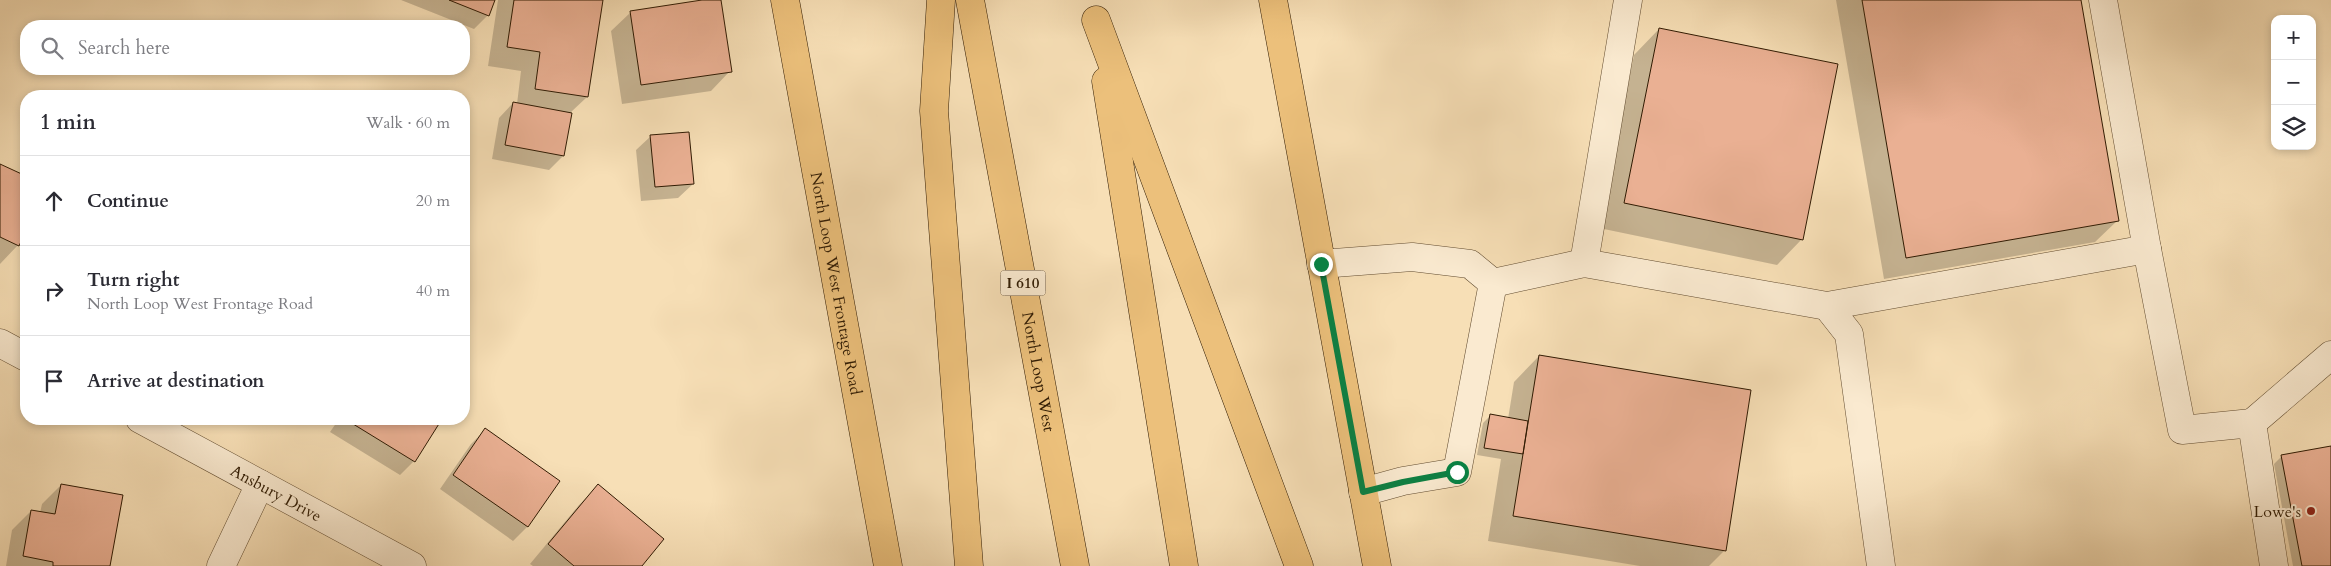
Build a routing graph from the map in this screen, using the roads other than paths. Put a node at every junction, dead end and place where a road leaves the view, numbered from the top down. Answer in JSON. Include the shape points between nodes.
{"nodes":[{"id":1,"x":785,"y":0,"type":"edge"},
{"id":2,"x":941,"y":0,"type":"edge"},
{"id":3,"x":970,"y":0,"type":"edge"},
{"id":4,"x":1273,"y":0,"type":"edge"},
{"id":5,"x":1628,"y":0,"type":"edge"},
{"id":6,"x":2103,"y":0,"type":"edge"},
{"id":7,"x":1094,"y":10,"type":"edge"},
{"id":8,"x":2147,"y":250,"type":"junction"},
{"id":9,"x":1584,"y":263,"type":"junction"},
{"id":10,"x":1321,"y":264,"type":"junction"},
{"id":11,"x":1493,"y":283,"type":"junction"},
{"id":12,"x":1828,"y":306,"type":"junction"},
{"id":13,"x":0,"y":343,"type":"edge"},
{"id":14,"x":20,"y":354,"type":"edge"},
{"id":15,"x":2331,"y":355,"type":"edge"},
{"id":16,"x":2252,"y":423,"type":"junction"},
{"id":17,"x":151,"y":425,"type":"edge"},
{"id":18,"x":260,"y":484,"type":"junction"},
{"id":19,"x":1363,"y":492,"type":"junction"},
{"id":20,"x":221,"y":566,"type":"edge"},
{"id":21,"x":412,"y":566,"type":"edge"},
{"id":22,"x":888,"y":566,"type":"edge"},
{"id":23,"x":969,"y":566,"type":"edge"},
{"id":24,"x":1075,"y":566,"type":"edge"},
{"id":25,"x":1184,"y":566,"type":"edge"},
{"id":26,"x":1298,"y":566,"type":"edge"},
{"id":27,"x":1377,"y":566,"type":"edge"},
{"id":28,"x":1881,"y":566,"type":"edge"},
{"id":29,"x":2274,"y":566,"type":"edge"}],
"edges":[{"from":1,"to":22,"type":"main road","name":"North Loop West Frontage Road"},
{"from":2,"to":23,"type":"main road","via":[[934,111]]},
{"from":3,"to":24,"type":"main road","name":"North Loop West","number":"I 610"},
{"from":4,"to":10,"type":"main road"},
{"from":5,"to":9,"type":"street"},
{"from":6,"to":8,"type":"street"},
{"from":7,"to":25,"type":"main road"},
{"from":7,"to":26,"type":"main road"},
{"from":8,"to":12,"type":"street"},
{"from":8,"to":16,"type":"street","via":[[2182,430]]},
{"from":9,"to":11,"type":"street"},
{"from":9,"to":12,"type":"street"},
{"from":10,"to":11,"type":"street","via":[[1412,257],[1470,264]]},
{"from":10,"to":19,"type":"main road"},
{"from":11,"to":19,"type":"street","via":[[1457,472]]},
{"from":12,"to":28,"type":"street","via":[[1849,334]]},
{"from":13,"to":14,"type":"street"},
{"from":15,"to":16,"type":"street"},
{"from":16,"to":29,"type":"street"},
{"from":17,"to":18,"type":"street","name":"Ansbury Drive"},
{"from":18,"to":20,"type":"street"},
{"from":18,"to":21,"type":"street","name":"Ansbury Drive"},
{"from":19,"to":27,"type":"main road"}]}
